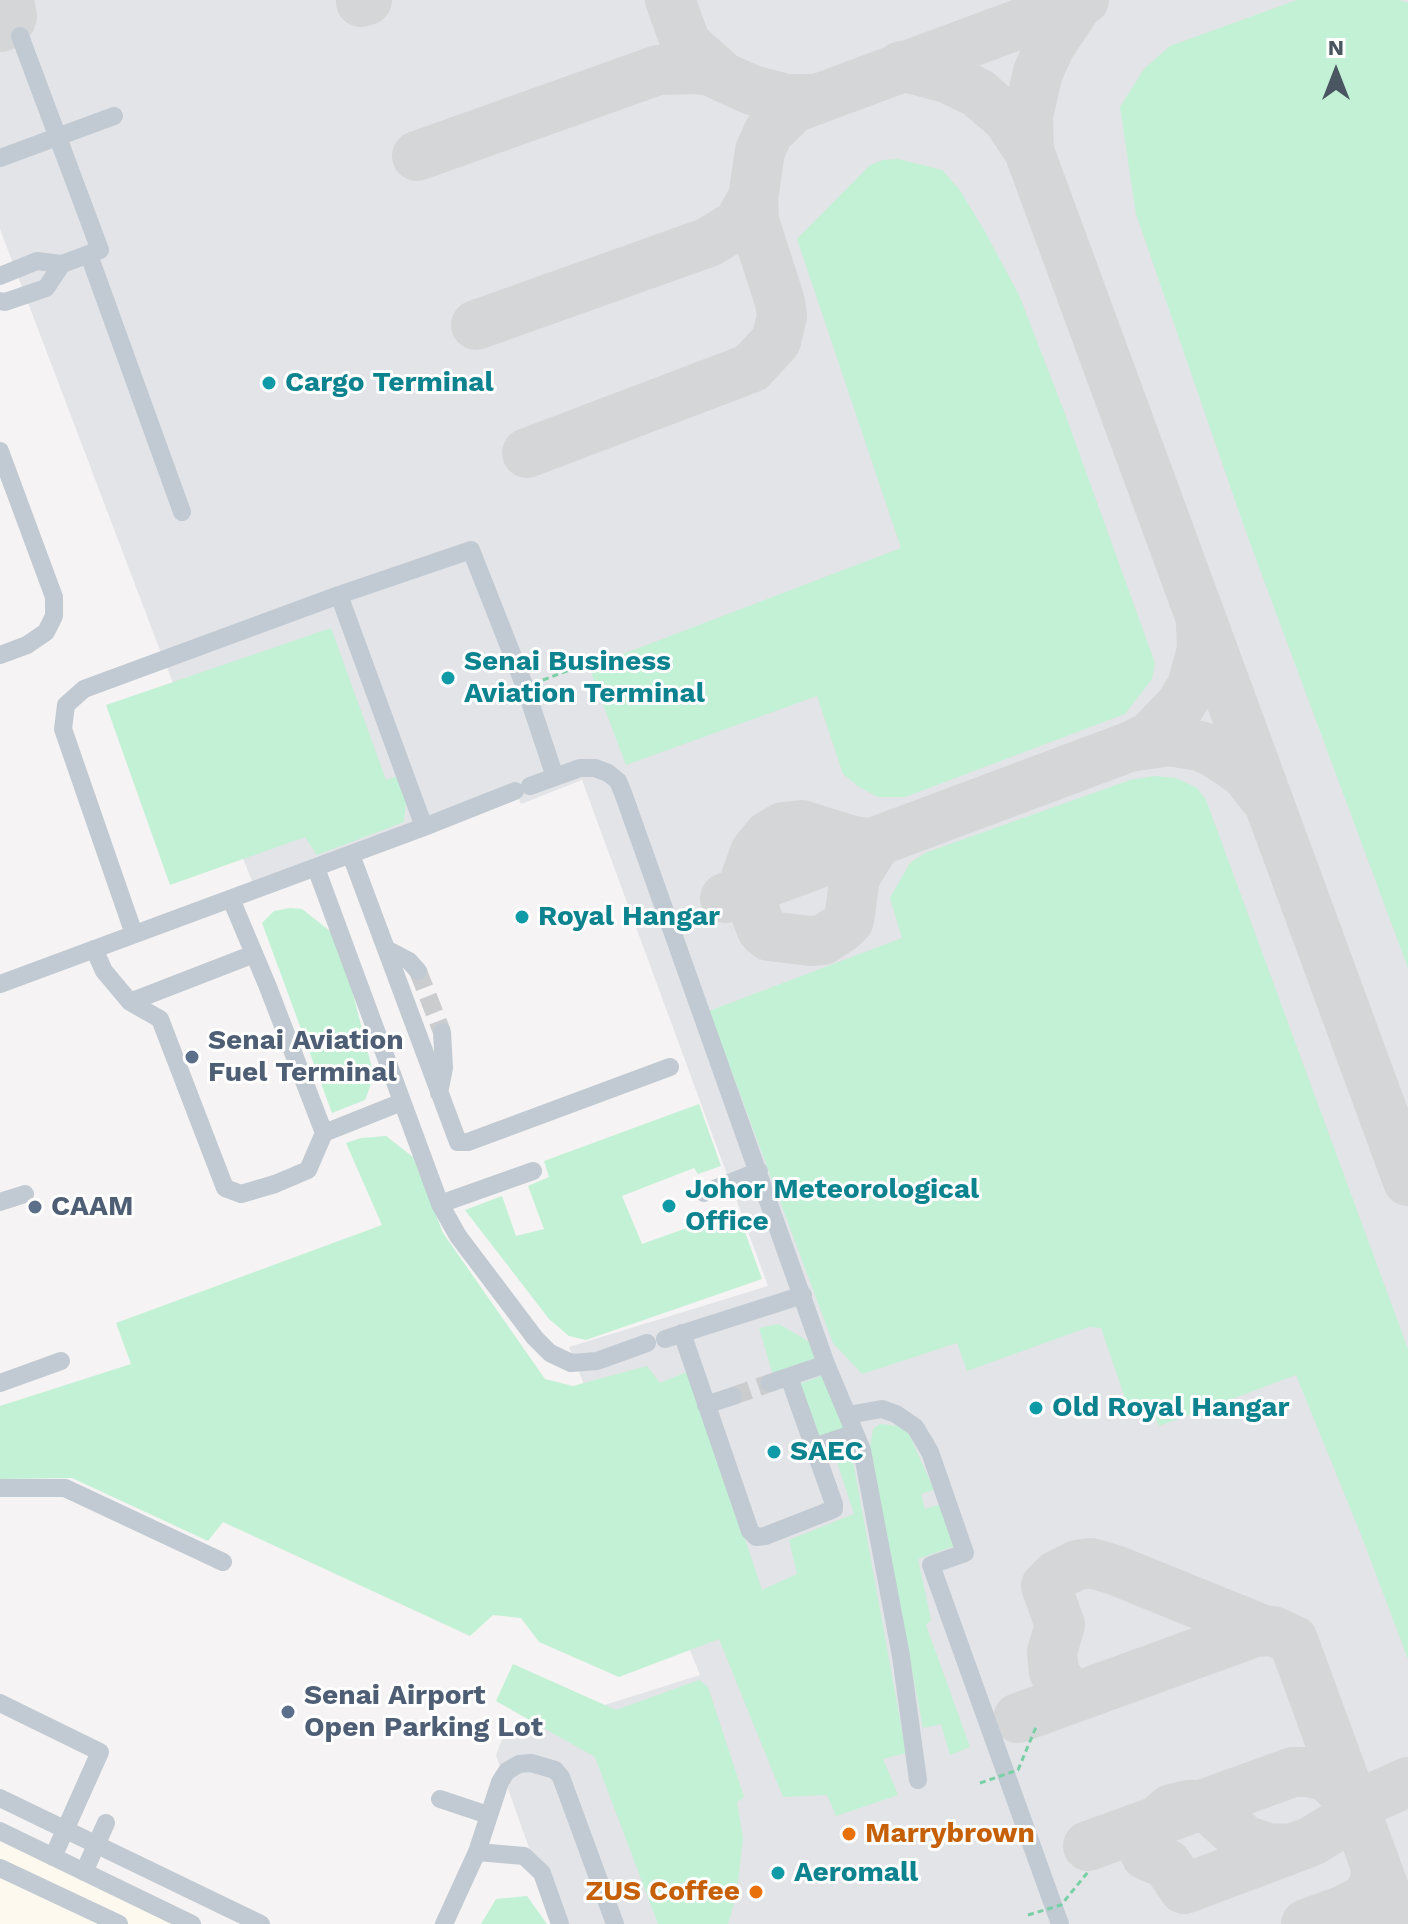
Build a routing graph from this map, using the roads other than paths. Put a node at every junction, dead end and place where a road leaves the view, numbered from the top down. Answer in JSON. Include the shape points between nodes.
{"nodes":[{"id":1,"x":20,"y":36,"type":"dead end"},
{"id":2,"x":114,"y":116,"type":"dead end"},
{"id":3,"x":59,"y":136,"type":"junction"},
{"id":4,"x":0,"y":158,"type":"edge"},
{"id":5,"x":89,"y":255,"type":"junction"},
{"id":6,"x":62,"y":264,"type":"junction"},
{"id":7,"x":0,"y":276,"type":"edge"},
{"id":8,"x":0,"y":301,"type":"edge"},
{"id":9,"x":0,"y":451,"type":"edge"},
{"id":10,"x":182,"y":512,"type":"dead end"},
{"id":11,"x":339,"y":595,"type":"junction"},
{"id":12,"x":0,"y":655,"type":"edge"},
{"id":13,"x":555,"y":777,"type":"junction"},
{"id":14,"x":424,"y":827,"type":"junction"},
{"id":15,"x":351,"y":855,"type":"junction"},
{"id":16,"x":316,"y":868,"type":"junction"},
{"id":17,"x":231,"y":899,"type":"junction"},
{"id":18,"x":134,"y":934,"type":"junction"},
{"id":19,"x":94,"y":949,"type":"junction"},
{"id":20,"x":386,"y":949,"type":"junction"},
{"id":21,"x":254,"y":954,"type":"junction"},
{"id":22,"x":418,"y":971,"type":"tunnel mouth"},
{"id":23,"x":0,"y":984,"type":"edge"},
{"id":24,"x":130,"y":1002,"type":"junction"},
{"id":25,"x":442,"y":1032,"type":"tunnel mouth"},
{"id":26,"x":670,"y":1067,"type":"dead end"},
{"id":27,"x":439,"y":1094,"type":"junction"},
{"id":28,"x":402,"y":1102,"type":"junction"},
{"id":29,"x":324,"y":1133,"type":"junction"},
{"id":30,"x":533,"y":1171,"type":"dead end"},
{"id":31,"x":759,"y":1171,"type":"junction"},
{"id":32,"x":704,"y":1193,"type":"dead end"},
{"id":33,"x":25,"y":1194,"type":"dead end"},
{"id":34,"x":0,"y":1202,"type":"edge"},
{"id":35,"x":440,"y":1204,"type":"junction"},
{"id":36,"x":803,"y":1295,"type":"junction"},
{"id":37,"x":665,"y":1338,"type":"junction"},
{"id":38,"x":61,"y":1361,"type":"dead end"},
{"id":39,"x":826,"y":1364,"type":"junction"},
{"id":40,"x":789,"y":1377,"type":"junction"},
{"id":41,"x":0,"y":1383,"type":"edge"},
{"id":42,"x":770,"y":1383,"type":"tunnel mouth"},
{"id":43,"x":733,"y":1396,"type":"tunnel mouth"},
{"id":44,"x":706,"y":1405,"type":"junction"},
{"id":45,"x":851,"y":1424,"type":"junction"},
{"id":46,"x":814,"y":1447,"type":"junction"},
{"id":47,"x":0,"y":1488,"type":"edge"},
{"id":48,"x":223,"y":1562,"type":"dead end"},
{"id":49,"x":0,"y":1703,"type":"edge"},
{"id":50,"x":918,"y":1780,"type":"dead end"},
{"id":51,"x":0,"y":1798,"type":"edge"},
{"id":52,"x":440,"y":1799,"type":"dead end"},
{"id":53,"x":488,"y":1815,"type":"junction"},
{"id":54,"x":106,"y":1823,"type":"dead end"},
{"id":55,"x":66,"y":1830,"type":"junction"},
{"id":56,"x":0,"y":1831,"type":"edge"},
{"id":57,"x":96,"y":1845,"type":"junction"},
{"id":58,"x":477,"y":1852,"type":"junction"},
{"id":59,"x":53,"y":1857,"type":"junction"},
{"id":60,"x":0,"y":1868,"type":"edge"},
{"id":61,"x":84,"y":1872,"type":"junction"},
{"id":62,"x":119,"y":1924,"type":"edge"},
{"id":63,"x":192,"y":1924,"type":"edge"},
{"id":64,"x":261,"y":1924,"type":"edge"},
{"id":65,"x":444,"y":1924,"type":"edge"},
{"id":66,"x":560,"y":1924,"type":"edge"},
{"id":67,"x":615,"y":1924,"type":"edge"},
{"id":68,"x":1060,"y":1924,"type":"edge"}],
"edges":[{"from":1,"to":3,"type":"street"},
{"from":2,"to":3,"type":"street"},
{"from":3,"to":4,"type":"street"},
{"from":3,"to":5,"type":"street","via":[[100,250]]},
{"from":5,"to":6,"type":"street"},
{"from":5,"to":10,"type":"street"},
{"from":6,"to":7,"type":"street","via":[[37,261]]},
{"from":6,"to":8,"type":"street","via":[[46,288]]},
{"from":9,"to":12,"type":"street","via":[[48,575],[54,616],[46,632]]},
{"from":11,"to":13,"type":"street","via":[[471,550]]},
{"from":11,"to":14,"type":"street"},
{"from":11,"to":18,"type":"street","via":[[84,689],[66,705],[63,729]]},
{"from":13,"to":14,"type":"street"},
{"from":13,"to":31,"type":"street","via":[[595,768],[618,781]]},
{"from":14,"to":15,"type":"street"},
{"from":15,"to":16,"type":"street"},
{"from":15,"to":20,"type":"street"},
{"from":16,"to":17,"type":"street"},
{"from":16,"to":28,"type":"street"},
{"from":17,"to":18,"type":"street"},
{"from":17,"to":21,"type":"street"},
{"from":18,"to":19,"type":"street"},
{"from":19,"to":23,"type":"street"},
{"from":19,"to":24,"type":"street","via":[[104,971]]},
{"from":20,"to":22,"type":"street"},
{"from":20,"to":27,"type":"street"},
{"from":21,"to":24,"type":"street"},
{"from":21,"to":29,"type":"street"},
{"from":24,"to":29,"type":"street","via":[[160,1019],[225,1188],[241,1194],[308,1170]]},
{"from":25,"to":27,"type":"street"},
{"from":26,"to":27,"type":"street","via":[[468,1142],[458,1142]]},
{"from":28,"to":29,"type":"street"},
{"from":28,"to":35,"type":"street"},
{"from":30,"to":35,"type":"street"},
{"from":31,"to":32,"type":"street"},
{"from":31,"to":36,"type":"street"},
{"from":33,"to":34,"type":"street"},
{"from":35,"to":37,"type":"street","via":[[458,1236],[550,1353],[571,1363],[597,1361]]},
{"from":36,"to":37,"type":"street"},
{"from":36,"to":39,"type":"street"},
{"from":37,"to":44,"type":"street"},
{"from":38,"to":41,"type":"street"},
{"from":39,"to":40,"type":"street"},
{"from":39,"to":45,"type":"street"},
{"from":40,"to":42,"type":"street"},
{"from":40,"to":46,"type":"street"},
{"from":43,"to":44,"type":"street"},
{"from":44,"to":46,"type":"street","via":[[756,1537],[834,1509]]},
{"from":45,"to":46,"type":"street"},
{"from":45,"to":50,"type":"street","via":[[862,1450],[901,1656]]},
{"from":45,"to":68,"type":"street","via":[[882,1409],[915,1427],[930,1452],[965,1553],[931,1565]]},
{"from":47,"to":48,"type":"street","via":[[65,1488]]},
{"from":49,"to":55,"type":"street","via":[[100,1752]]},
{"from":51,"to":55,"type":"street"},
{"from":52,"to":53,"type":"street"},
{"from":53,"to":58,"type":"street"},
{"from":53,"to":67,"type":"street","via":[[507,1771],[531,1763],[555,1770]]},
{"from":54,"to":57,"type":"street"},
{"from":55,"to":57,"type":"street"},
{"from":55,"to":59,"type":"street"},
{"from":56,"to":59,"type":"street"},
{"from":57,"to":61,"type":"street"},
{"from":57,"to":64,"type":"street"},
{"from":58,"to":65,"type":"street"},
{"from":58,"to":66,"type":"street","via":[[524,1856],[542,1873]]},
{"from":59,"to":61,"type":"street"},
{"from":60,"to":62,"type":"street"},
{"from":61,"to":63,"type":"street"}]}
